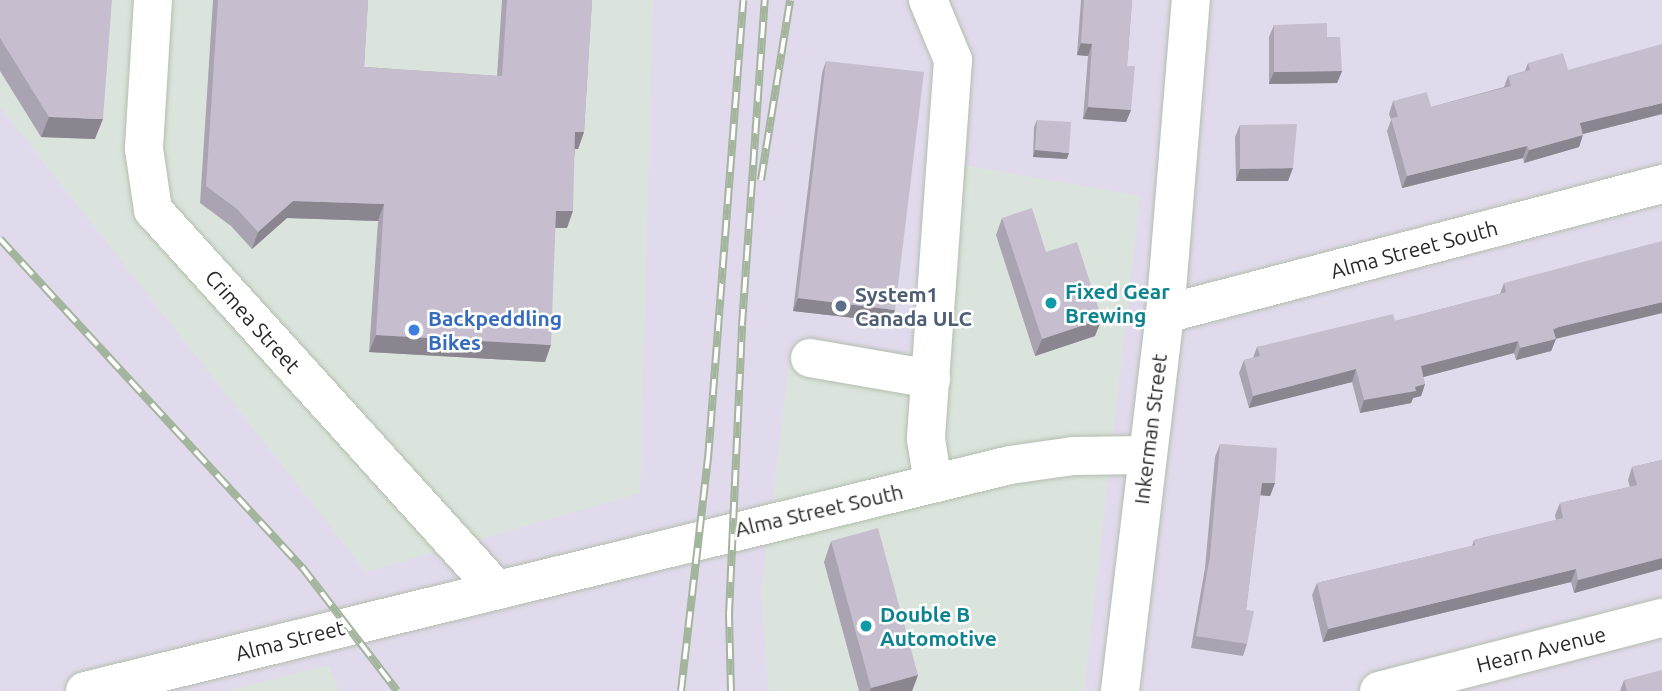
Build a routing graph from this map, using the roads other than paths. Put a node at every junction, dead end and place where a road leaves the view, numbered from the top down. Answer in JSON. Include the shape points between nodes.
{"nodes":[{"id":1,"x":153,"y":0,"type":"edge"},
{"id":2,"x":928,"y":0,"type":"edge"},
{"id":3,"x":1191,"y":0,"type":"edge"},
{"id":4,"x":1662,"y":184,"type":"edge"},
{"id":5,"x":1165,"y":314,"type":"junction"},
{"id":6,"x":810,"y":358,"type":"dead end"},
{"id":7,"x":930,"y":379,"type":"junction"},
{"id":8,"x":1146,"y":455,"type":"junction"},
{"id":9,"x":933,"y":483,"type":"junction"},
{"id":10,"x":495,"y":588,"type":"junction"},
{"id":11,"x":1662,"y":618,"type":"edge"},
{"id":12,"x":205,"y":677,"type":"edge"},
{"id":13,"x":85,"y":691,"type":"edge"},
{"id":14,"x":1120,"y":691,"type":"edge"},
{"id":15,"x":1380,"y":691,"type":"edge"}],
"edges":[{"from":1,"to":10,"type":"street","name":"Crimea Street","via":[[145,149],[153,210]]},
{"from":2,"to":7,"type":"street","via":[[953,60]]},
{"from":3,"to":5,"type":"street","name":"Inkerman Street"},
{"from":4,"to":5,"type":"street","name":"Alma Street South"},
{"from":5,"to":8,"type":"street","name":"Inkerman Street"},
{"from":6,"to":7,"type":"street"},
{"from":7,"to":9,"type":"street","via":[[926,439]]},
{"from":8,"to":9,"type":"street","name":"Alma Street South","via":[[1073,456]]},
{"from":8,"to":14,"type":"street","name":"Inkerman Street"},
{"from":9,"to":10,"type":"street","name":"Alma Street South"},
{"from":10,"to":12,"type":"street","name":"Alma Street"},
{"from":11,"to":15,"type":"street","name":"Hearn Avenue"},
{"from":12,"to":13,"type":"street","name":"Alma Street"}]}
